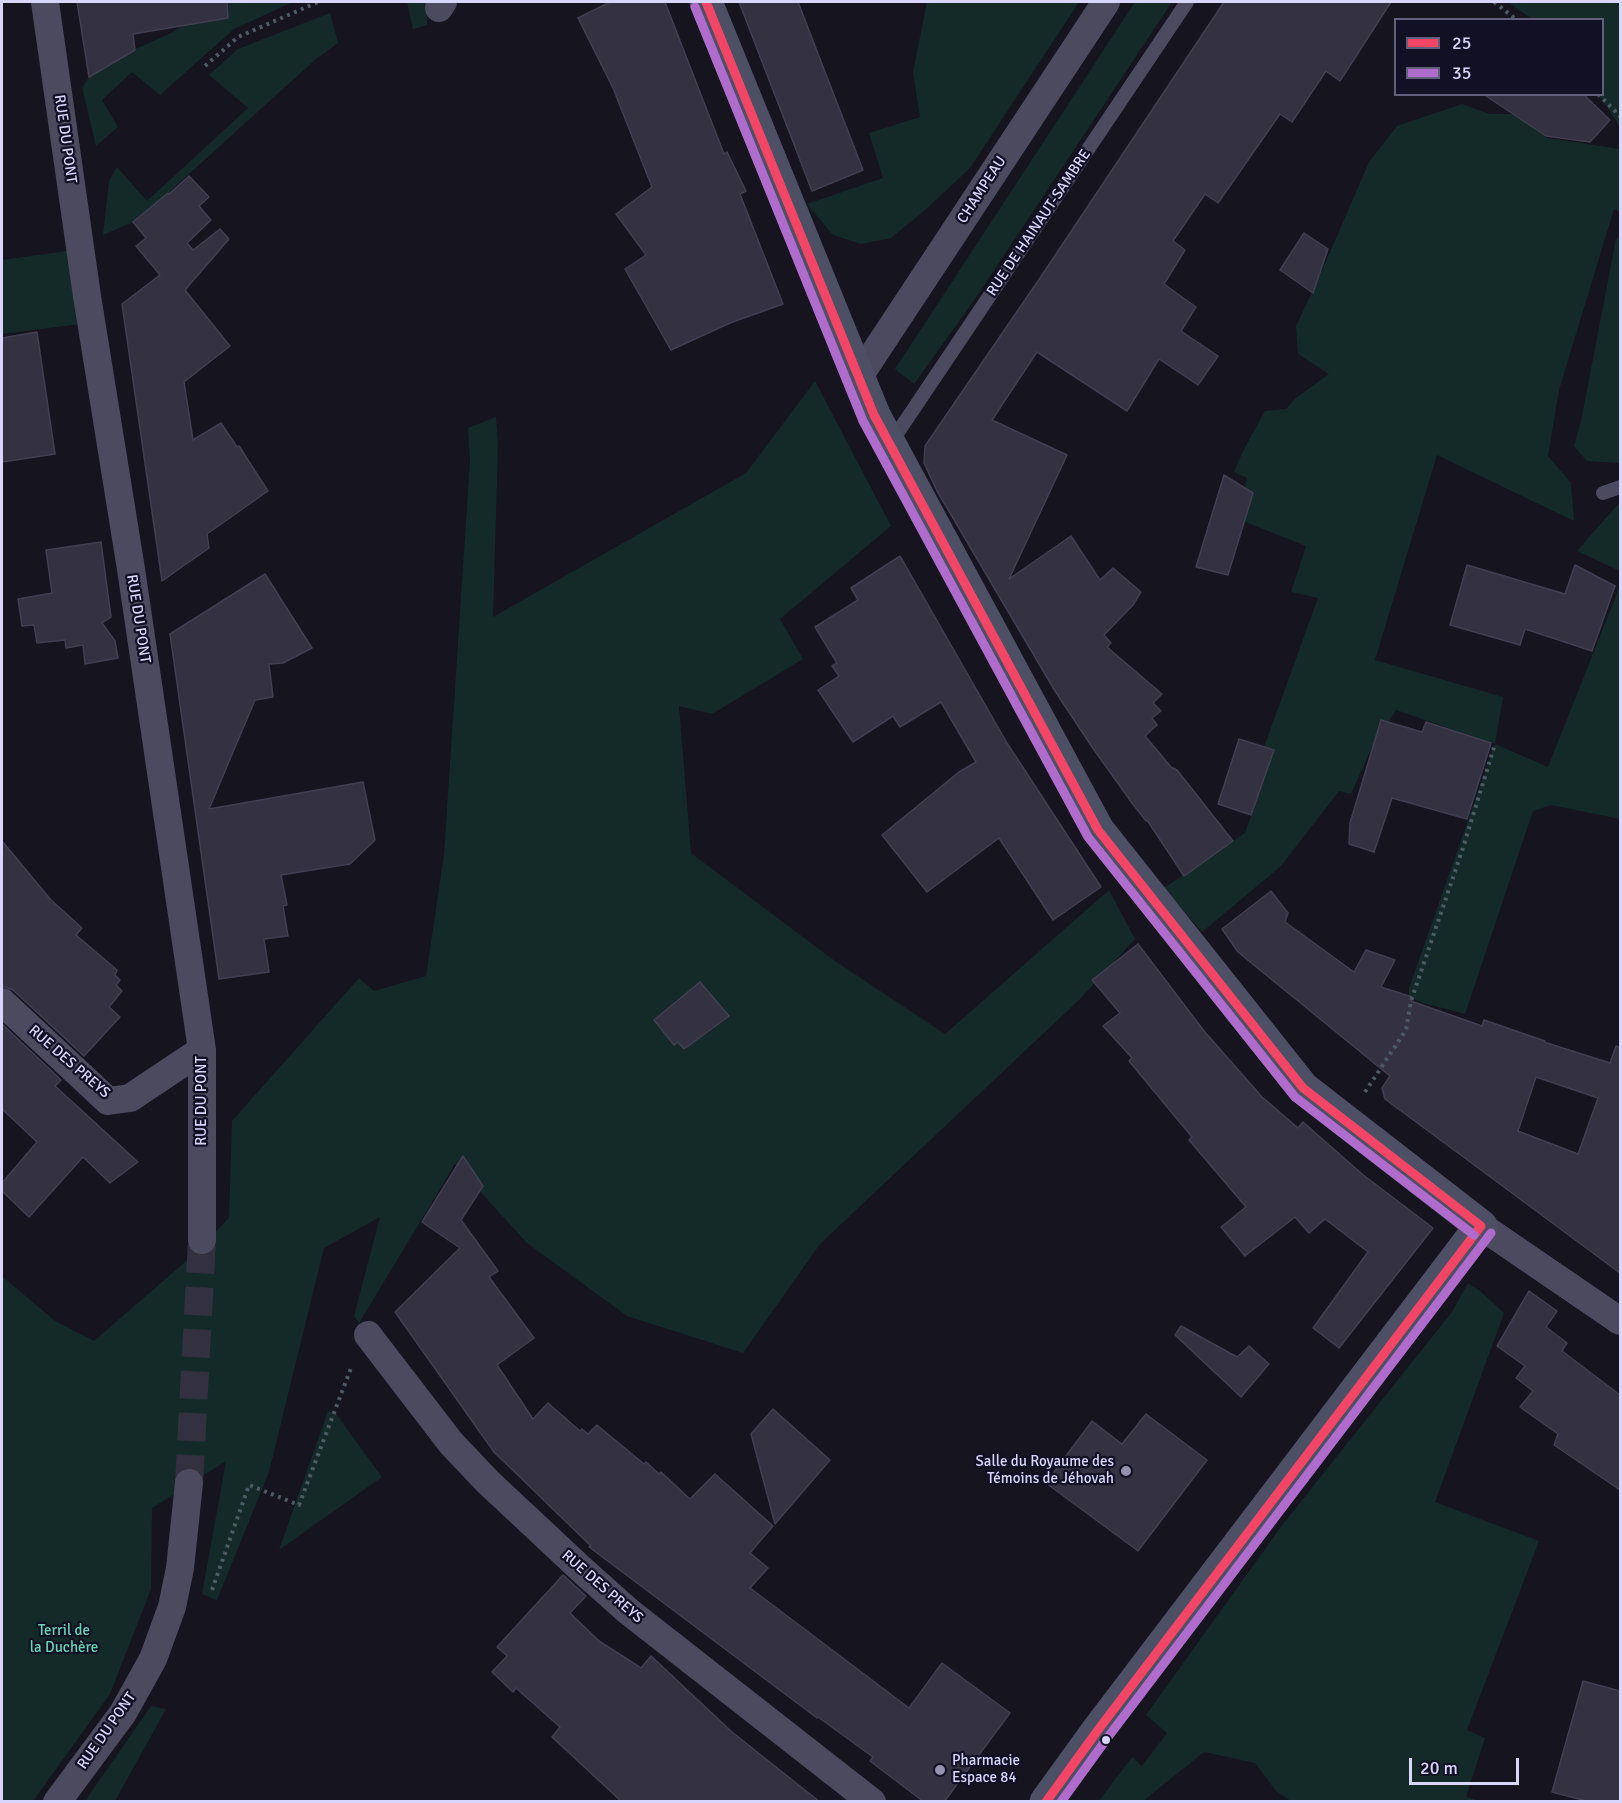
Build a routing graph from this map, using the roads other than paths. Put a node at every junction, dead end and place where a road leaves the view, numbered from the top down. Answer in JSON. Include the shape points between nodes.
{"nodes":[{"id":1,"x":45,"y":2,"type":"edge"},
{"id":2,"x":706,"y":2,"type":"edge"},
{"id":3,"x":1106,"y":2,"type":"edge"},
{"id":4,"x":1187,"y":2,"type":"edge"},
{"id":5,"x":858,"y":378,"type":"junction"},
{"id":6,"x":890,"y":444,"type":"junction"},
{"id":7,"x":1620,"y":487,"type":"edge"},
{"id":8,"x":1603,"y":493,"type":"dead end"},
{"id":9,"x":2,"y":1002,"type":"edge"},
{"id":10,"x":202,"y":1050,"type":"junction"},
{"id":11,"x":1481,"y":1226,"type":"junction"},
{"id":12,"x":202,"y":1240,"type":"tunnel mouth"},
{"id":13,"x":1620,"y":1321,"type":"edge"},
{"id":14,"x":368,"y":1335,"type":"dead end"},
{"id":15,"x":189,"y":1483,"type":"tunnel mouth"},
{"id":16,"x":57,"y":1802,"type":"edge"},
{"id":17,"x":872,"y":1802,"type":"edge"},
{"id":18,"x":1046,"y":1802,"type":"edge"}],
"edges":[{"from":1,"to":10,"type":"street","name":"RUE DU PONT"},
{"from":2,"to":5,"type":"main road"},
{"from":3,"to":5,"type":"street","name":"CHAMPEAU"},
{"from":4,"to":6,"type":"lane","name":"RUE DE HAINAUT-SAMBRE"},
{"from":5,"to":6,"type":"main road"},
{"from":6,"to":11,"type":"main road","via":[[1098,830],[1303,1088]]},
{"from":7,"to":8,"type":"lane"},
{"from":9,"to":10,"type":"street","name":"RUE DES PREYS","via":[[108,1101],[130,1098]]},
{"from":10,"to":12,"type":"street","name":"RUE DU PONT"},
{"from":11,"to":13,"type":"street"},
{"from":11,"to":18,"type":"main road"},
{"from":14,"to":17,"type":"street","name":"RUE DES PREYS","via":[[451,1443],[581,1569],[637,1618]]},
{"from":15,"to":16,"type":"street","name":"RUE DU PONT","via":[[180,1568],[172,1607],[153,1659],[123,1713]]}]}
